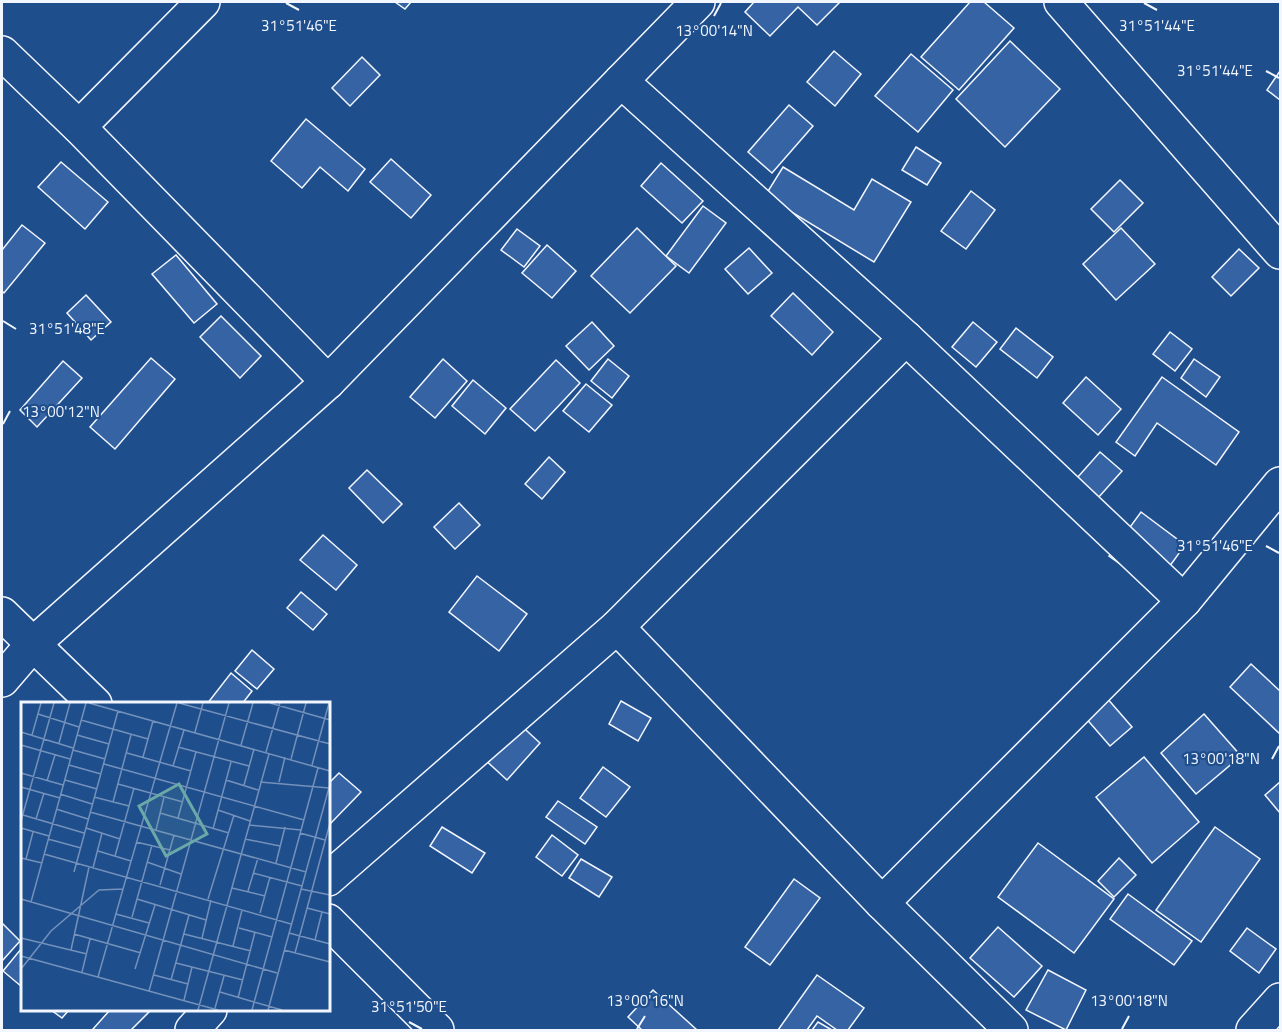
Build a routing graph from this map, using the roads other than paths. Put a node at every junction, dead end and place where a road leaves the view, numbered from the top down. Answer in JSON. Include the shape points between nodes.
{"nodes":[{"id":1,"x":203,"y":2,"type":"edge"},
{"id":2,"x":698,"y":2,"type":"edge"},
{"id":3,"x":1061,"y":2,"type":"edge"},
{"id":4,"x":2,"y":53,"type":"edge"},
{"id":5,"x":621,"y":81,"type":"junction"},
{"id":6,"x":79,"y":127,"type":"junction"},
{"id":7,"x":1281,"y":252,"type":"edge"},
{"id":8,"x":906,"y":338,"type":"junction"},
{"id":9,"x":328,"y":382,"type":"junction"},
{"id":10,"x":1281,"y":484,"type":"edge"},
{"id":11,"x":1184,"y":601,"type":"junction"},
{"id":12,"x":2,"y":614,"type":"edge"},
{"id":13,"x":618,"y":627,"type":"junction"},
{"id":14,"x":32,"y":645,"type":"junction"},
{"id":15,"x":2,"y":680,"type":"edge"},
{"id":16,"x":93,"y":702,"type":"edge"},
{"id":17,"x":330,"y":877,"type":"edge"},
{"id":18,"x":882,"y":903,"type":"junction"},
{"id":19,"x":330,"y":923,"type":"edge"},
{"id":20,"x":1281,"y":1000,"type":"edge"},
{"id":21,"x":209,"y":1011,"type":"edge"},
{"id":22,"x":192,"y":1030,"type":"edge"},
{"id":23,"x":437,"y":1030,"type":"edge"},
{"id":24,"x":1011,"y":1030,"type":"edge"},
{"id":25,"x":1253,"y":1030,"type":"edge"}],
"edges":[{"from":1,"to":6,"type":"street"},
{"from":2,"to":5,"type":"street"},
{"from":3,"to":7,"type":"street"},
{"from":4,"to":6,"type":"street"},
{"from":5,"to":8,"type":"street"},
{"from":5,"to":9,"type":"street"},
{"from":6,"to":9,"type":"street"},
{"from":8,"to":11,"type":"street"},
{"from":8,"to":13,"type":"street"},
{"from":9,"to":14,"type":"street"},
{"from":10,"to":11,"type":"street"},
{"from":11,"to":18,"type":"street"},
{"from":12,"to":14,"type":"street"},
{"from":13,"to":17,"type":"street"},
{"from":13,"to":18,"type":"street"},
{"from":14,"to":15,"type":"street"},
{"from":14,"to":16,"type":"street"},
{"from":18,"to":24,"type":"street"},
{"from":19,"to":23,"type":"street"},
{"from":20,"to":25,"type":"street"},
{"from":21,"to":22,"type":"street"}]}
